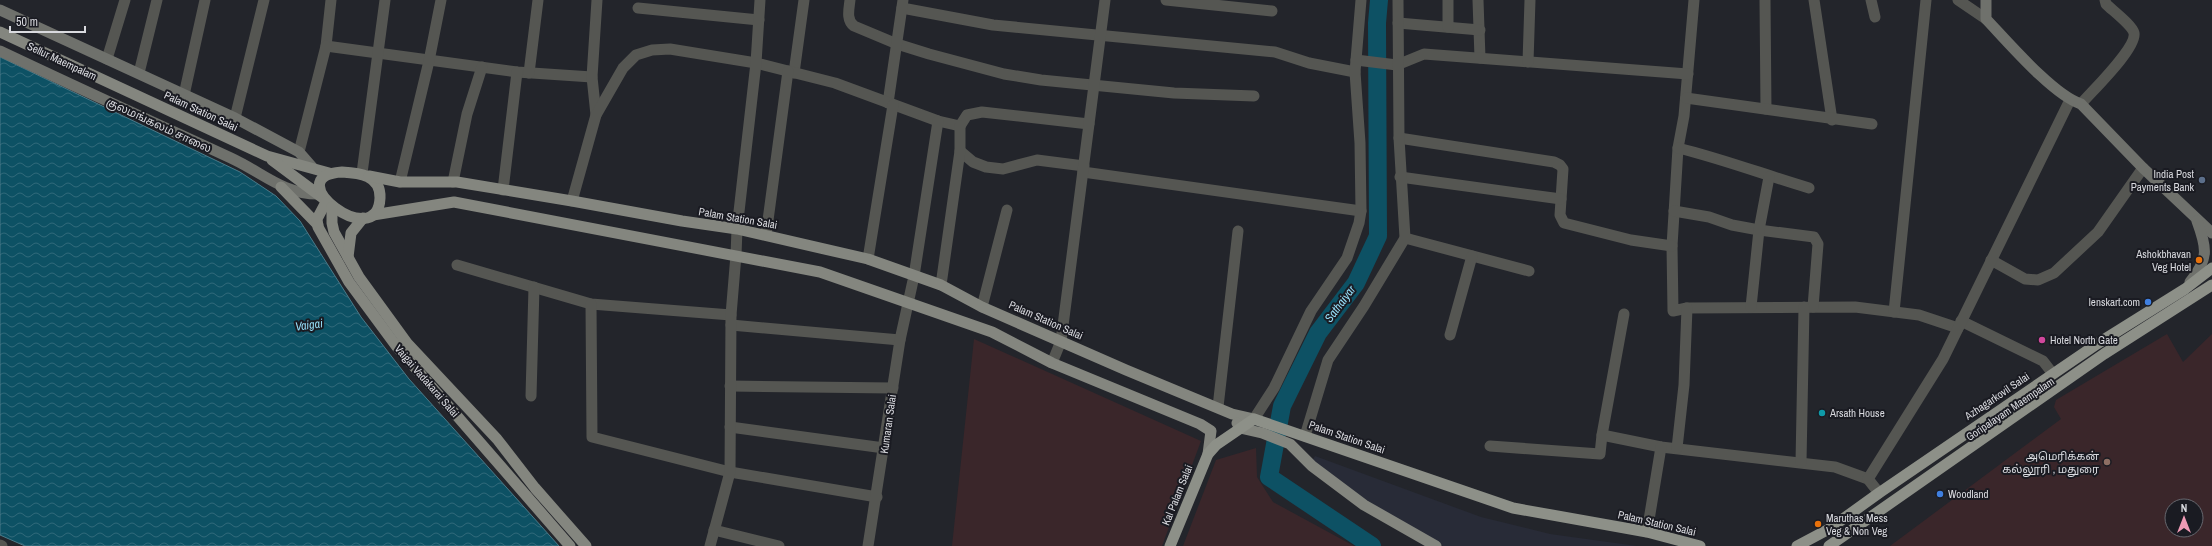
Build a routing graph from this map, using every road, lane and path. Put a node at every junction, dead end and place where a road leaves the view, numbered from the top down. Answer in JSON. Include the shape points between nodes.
{"nodes":[{"id":1,"x":125,"y":0,"type":"edge"},
{"id":2,"x":157,"y":0,"type":"edge"},
{"id":3,"x":205,"y":0,"type":"edge"},
{"id":4,"x":264,"y":0,"type":"edge"},
{"id":5,"x":331,"y":0,"type":"edge"},
{"id":6,"x":385,"y":0,"type":"edge"},
{"id":7,"x":441,"y":0,"type":"edge"},
{"id":8,"x":538,"y":0,"type":"edge"},
{"id":9,"x":597,"y":0,"type":"edge"},
{"id":10,"x":760,"y":0,"type":"edge"},
{"id":11,"x":804,"y":0,"type":"edge"},
{"id":12,"x":850,"y":0,"type":"edge"},
{"id":13,"x":1105,"y":0,"type":"edge"},
{"id":14,"x":1166,"y":0,"type":"edge"},
{"id":15,"x":1361,"y":0,"type":"edge"},
{"id":16,"x":1398,"y":0,"type":"edge"},
{"id":17,"x":1448,"y":0,"type":"edge"},
{"id":18,"x":1478,"y":0,"type":"edge"},
{"id":19,"x":1530,"y":0,"type":"edge"},
{"id":20,"x":1694,"y":0,"type":"edge"},
{"id":21,"x":1765,"y":0,"type":"edge"},
{"id":22,"x":1814,"y":0,"type":"edge"},
{"id":23,"x":1871,"y":0,"type":"edge"},
{"id":24,"x":1926,"y":0,"type":"edge"},
{"id":25,"x":1958,"y":0,"type":"edge"},
{"id":26,"x":1986,"y":0,"type":"edge"},
{"id":27,"x":2105,"y":0,"type":"edge"},
{"id":28,"x":903,"y":4,"type":"edge"},
{"id":29,"x":638,"y":8,"type":"dead end"},
{"id":30,"x":0,"y":10,"type":"edge"},
{"id":31,"x":1272,"y":11,"type":"dead end"},
{"id":32,"x":1875,"y":17,"type":"dead end"},
{"id":33,"x":1986,"y":18,"type":"junction"},
{"id":34,"x":759,"y":20,"type":"junction"},
{"id":35,"x":1398,"y":23,"type":"junction"},
{"id":36,"x":1448,"y":27,"type":"junction"},
{"id":37,"x":1480,"y":30,"type":"junction"},
{"id":38,"x":0,"y":32,"type":"edge"},
{"id":39,"x":1101,"y":36,"type":"junction"},
{"id":40,"x":897,"y":44,"type":"junction"},
{"id":41,"x":326,"y":46,"type":"junction"},
{"id":42,"x":0,"y":51,"type":"edge"},
{"id":43,"x":379,"y":55,"type":"junction"},
{"id":44,"x":1480,"y":58,"type":"junction"},
{"id":45,"x":107,"y":59,"type":"junction"},
{"id":46,"x":1356,"y":60,"type":"junction"},
{"id":47,"x":429,"y":61,"type":"junction"},
{"id":48,"x":1528,"y":62,"type":"junction"},
{"id":49,"x":756,"y":63,"type":"junction"},
{"id":50,"x":1397,"y":65,"type":"junction"},
{"id":51,"x":482,"y":67,"type":"junction"},
{"id":52,"x":517,"y":72,"type":"junction"},
{"id":53,"x":791,"y":72,"type":"junction"},
{"id":54,"x":1355,"y":72,"type":"junction"},
{"id":55,"x":139,"y":73,"type":"junction"},
{"id":56,"x":529,"y":73,"type":"junction"},
{"id":57,"x":1688,"y":74,"type":"junction"},
{"id":58,"x":592,"y":77,"type":"junction"},
{"id":59,"x":1095,"y":85,"type":"junction"},
{"id":60,"x":124,"y":90,"type":"joint"},
{"id":61,"x":184,"y":95,"type":"junction"},
{"id":62,"x":1254,"y":96,"type":"dead end"},
{"id":63,"x":1686,"y":98,"type":"junction"},
{"id":64,"x":2070,"y":100,"type":"junction"},
{"id":65,"x":891,"y":104,"type":"junction"},
{"id":66,"x":2081,"y":104,"type":"junction"},
{"id":67,"x":1766,"y":109,"type":"junction"},
{"id":68,"x":596,"y":115,"type":"junction"},
{"id":69,"x":235,"y":118,"type":"junction"},
{"id":70,"x":1832,"y":120,"type":"junction"},
{"id":71,"x":938,"y":121,"type":"junction"},
{"id":72,"x":1089,"y":124,"type":"junction"},
{"id":73,"x":1872,"y":124,"type":"dead end"},
{"id":74,"x":960,"y":126,"type":"junction"},
{"id":75,"x":1399,"y":138,"type":"junction"},
{"id":76,"x":1678,"y":148,"type":"junction"},
{"id":77,"x":960,"y":151,"type":"junction"},
{"id":78,"x":299,"y":152,"type":"junction"},
{"id":79,"x":267,"y":156,"type":"junction"},
{"id":80,"x":313,"y":168,"type":"junction"},
{"id":81,"x":2143,"y":168,"type":"junction"},
{"id":82,"x":1083,"y":169,"type":"junction"},
{"id":83,"x":329,"y":173,"type":"junction"},
{"id":84,"x":365,"y":175,"type":"junction"},
{"id":85,"x":1400,"y":177,"type":"junction"},
{"id":86,"x":1769,"y":177,"type":"junction"},
{"id":87,"x":400,"y":182,"type":"junction"},
{"id":88,"x":452,"y":182,"type":"junction"},
{"id":89,"x":281,"y":187,"type":"junction"},
{"id":90,"x":1809,"y":188,"type":"dead end"},
{"id":91,"x":503,"y":190,"type":"junction"},
{"id":92,"x":1561,"y":199,"type":"junction"},
{"id":93,"x":325,"y":200,"type":"junction"},
{"id":94,"x":572,"y":201,"type":"junction"},
{"id":95,"x":1007,"y":210,"type":"dead end"},
{"id":96,"x":1361,"y":211,"type":"junction"},
{"id":97,"x":1674,"y":211,"type":"junction"},
{"id":98,"x":368,"y":216,"type":"junction"},
{"id":99,"x":2196,"y":219,"type":"junction"},
{"id":100,"x":318,"y":225,"type":"junction"},
{"id":101,"x":737,"y":229,"type":"junction"},
{"id":102,"x":1759,"y":230,"type":"junction"},
{"id":103,"x":1238,"y":231,"type":"dead end"},
{"id":104,"x":2212,"y":234,"type":"edge"},
{"id":105,"x":766,"y":235,"type":"junction"},
{"id":106,"x":1405,"y":238,"type":"junction"},
{"id":107,"x":1672,"y":246,"type":"junction"},
{"id":108,"x":736,"y":255,"type":"junction"},
{"id":109,"x":1472,"y":256,"type":"junction"},
{"id":110,"x":348,"y":257,"type":"junction"},
{"id":111,"x":868,"y":260,"type":"junction"},
{"id":112,"x":1991,"y":260,"type":"junction"},
{"id":113,"x":456,"y":265,"type":"dead end"},
{"id":114,"x":2212,"y":268,"type":"edge"},
{"id":115,"x":1529,"y":272,"type":"dead end"},
{"id":116,"x":2212,"y":272,"type":"edge"},
{"id":117,"x":914,"y":276,"type":"junction"},
{"id":118,"x":2212,"y":284,"type":"edge"},
{"id":119,"x":941,"y":285,"type":"junction"},
{"id":120,"x":534,"y":287,"type":"junction"},
{"id":121,"x":2185,"y":289,"type":"junction"},
{"id":122,"x":2212,"y":293,"type":"edge"},
{"id":123,"x":908,"y":303,"type":"junction"},
{"id":124,"x":591,"y":304,"type":"junction"},
{"id":125,"x":2182,"y":304,"type":"junction"},
{"id":126,"x":982,"y":307,"type":"junction"},
{"id":127,"x":1751,"y":307,"type":"junction"},
{"id":128,"x":1809,"y":307,"type":"junction"},
{"id":129,"x":1687,"y":308,"type":"junction"},
{"id":130,"x":1894,"y":312,"type":"junction"},
{"id":131,"x":1624,"y":314,"type":"dead end"},
{"id":132,"x":731,"y":320,"type":"junction"},
{"id":133,"x":1960,"y":325,"type":"junction"},
{"id":134,"x":1450,"y":335,"type":"dead end"},
{"id":135,"x":900,"y":340,"type":"junction"},
{"id":136,"x":1061,"y":341,"type":"junction"},
{"id":137,"x":1052,"y":363,"type":"junction"},
{"id":138,"x":2053,"y":374,"type":"junction"},
{"id":139,"x":730,"y":386,"type":"junction"},
{"id":140,"x":893,"y":388,"type":"junction"},
{"id":141,"x":531,"y":396,"type":"dead end"},
{"id":142,"x":1218,"y":407,"type":"junction"},
{"id":143,"x":1232,"y":414,"type":"junction"},
{"id":144,"x":1254,"y":419,"type":"junction"},
{"id":145,"x":730,"y":427,"type":"junction"},
{"id":146,"x":1240,"y":428,"type":"junction"},
{"id":147,"x":1602,"y":435,"type":"junction"},
{"id":148,"x":1305,"y":436,"type":"junction"},
{"id":149,"x":1490,"y":446,"type":"dead end"},
{"id":150,"x":1661,"y":447,"type":"junction"},
{"id":151,"x":884,"y":448,"type":"junction"},
{"id":152,"x":1677,"y":448,"type":"junction"},
{"id":153,"x":1208,"y":454,"type":"junction"},
{"id":154,"x":1801,"y":462,"type":"junction"},
{"id":155,"x":730,"y":472,"type":"junction"},
{"id":156,"x":1868,"y":479,"type":"junction"},
{"id":157,"x":1878,"y":493,"type":"junction"},
{"id":158,"x":877,"y":497,"type":"junction"},
{"id":159,"x":714,"y":530,"type":"junction"},
{"id":160,"x":1647,"y":532,"type":"junction"},
{"id":161,"x":570,"y":546,"type":"edge"},
{"id":162,"x":586,"y":546,"type":"edge"},
{"id":163,"x":710,"y":546,"type":"edge"},
{"id":164,"x":779,"y":546,"type":"edge"},
{"id":165,"x":868,"y":546,"type":"edge"},
{"id":166,"x":1170,"y":546,"type":"edge"},
{"id":167,"x":1436,"y":546,"type":"edge"},
{"id":168,"x":1700,"y":546,"type":"edge"},
{"id":169,"x":1797,"y":546,"type":"edge"},
{"id":170,"x":1809,"y":546,"type":"edge"},
{"id":171,"x":1829,"y":546,"type":"edge"}],
"edges":[{"from":1,"to":45,"type":"street"},
{"from":2,"to":55,"type":"street"},
{"from":3,"to":61,"type":"street"},
{"from":4,"to":69,"type":"street"},
{"from":5,"to":41,"type":"street"},
{"from":6,"to":43,"type":"street"},
{"from":7,"to":47,"type":"street"},
{"from":8,"to":56,"type":"street"},
{"from":9,"to":58,"type":"street"},
{"from":10,"to":34,"type":"street"},
{"from":11,"to":53,"type":"street"},
{"from":12,"to":40,"type":"street","via":[[848,15],[851,24]]},
{"from":13,"to":39,"type":"street"},
{"from":14,"to":31,"type":"street"},
{"from":15,"to":46,"type":"street"},
{"from":16,"to":35,"type":"street"},
{"from":17,"to":36,"type":"street"},
{"from":18,"to":37,"type":"street"},
{"from":19,"to":48,"type":"street"},
{"from":20,"to":57,"type":"street"},
{"from":21,"to":67,"type":"street"},
{"from":22,"to":70,"type":"street"},
{"from":23,"to":32,"type":"street"},
{"from":24,"to":130,"type":"street"},
{"from":25,"to":33,"type":"street"},
{"from":26,"to":33,"type":"main road"},
{"from":27,"to":66,"type":"street","via":[[2132,29],[2134,37],[2124,55]]},
{"from":28,"to":39,"type":"street","via":[[993,25]]},
{"from":28,"to":40,"type":"street"},
{"from":29,"to":34,"type":"street"},
{"from":30,"to":45,"type":"main road"},
{"from":33,"to":64,"type":"main road","via":[[2023,59]]},
{"from":34,"to":49,"type":"street"},
{"from":35,"to":36,"type":"street"},
{"from":35,"to":50,"type":"street"},
{"from":36,"to":37,"type":"street"},
{"from":37,"to":44,"type":"street"},
{"from":38,"to":60,"type":"main road","name":"Sellur Maempalam"},
{"from":39,"to":54,"type":"street","via":[[1275,52],[1309,63]]},
{"from":39,"to":59,"type":"street"},
{"from":40,"to":59,"type":"street","via":[[1004,74]]},
{"from":40,"to":65,"type":"street"},
{"from":41,"to":43,"type":"street"},
{"from":41,"to":78,"type":"street"},
{"from":42,"to":89,"type":"main road","name":"குலமங்கலம் சாலை","via":[[237,161]]},
{"from":43,"to":47,"type":"street"},
{"from":43,"to":84,"type":"street"},
{"from":44,"to":48,"type":"street"},
{"from":44,"to":50,"type":"street","via":[[1424,54]]},
{"from":45,"to":55,"type":"main road"},
{"from":46,"to":50,"type":"street"},
{"from":46,"to":54,"type":"street"},
{"from":47,"to":51,"type":"street"},
{"from":47,"to":87,"type":"street"},
{"from":48,"to":57,"type":"street"},
{"from":49,"to":53,"type":"street"},
{"from":49,"to":68,"type":"street","via":[[670,49],[652,50],[636,55],[623,68]]},
{"from":49,"to":101,"type":"street"},
{"from":50,"to":75,"type":"street"},
{"from":51,"to":52,"type":"street"},
{"from":51,"to":88,"type":"street","via":[[467,114]]},
{"from":52,"to":56,"type":"street"},
{"from":52,"to":91,"type":"street"},
{"from":53,"to":65,"type":"street","via":[[835,83]]},
{"from":53,"to":105,"type":"street"},
{"from":54,"to":96,"type":"street"},
{"from":55,"to":61,"type":"main road"},
{"from":56,"to":58,"type":"street"},
{"from":57,"to":63,"type":"street"},
{"from":58,"to":68,"type":"street"},
{"from":59,"to":62,"type":"street","via":[[1174,93]]},
{"from":59,"to":72,"type":"street"},
{"from":60,"to":79,"type":"main road","name":"Palam Station Salai"},
{"from":61,"to":69,"type":"main road"},
{"from":63,"to":67,"type":"street"},
{"from":63,"to":76,"type":"street"},
{"from":64,"to":66,"type":"main road"},
{"from":64,"to":112,"type":"street"},
{"from":65,"to":71,"type":"street"},
{"from":65,"to":111,"type":"street"},
{"from":66,"to":81,"type":"main road"},
{"from":67,"to":70,"type":"street"},
{"from":68,"to":94,"type":"street"},
{"from":69,"to":78,"type":"main road"},
{"from":70,"to":73,"type":"street"},
{"from":71,"to":74,"type":"street"},
{"from":71,"to":117,"type":"street","name":"Kumaran Salai"},
{"from":72,"to":74,"type":"street","via":[[982,112],[967,115]]},
{"from":72,"to":82,"type":"street"},
{"from":74,"to":77,"type":"street"},
{"from":75,"to":85,"type":"street"},
{"from":75,"to":92,"type":"street","via":[[1554,162],[1563,169]]},
{"from":76,"to":86,"type":"street","via":[[1722,159]]},
{"from":76,"to":97,"type":"street"},
{"from":77,"to":82,"type":"street","via":[[973,162],[986,167],[1003,169],[1037,160]]},
{"from":77,"to":119,"type":"street"},
{"from":78,"to":80,"type":"main road"},
{"from":79,"to":80,"type":"main road","name":"Palam Station Salai"},
{"from":79,"to":93,"type":"main road","name":"Palam Station Salai"},
{"from":80,"to":83,"type":"main road","name":"Palam Station Salai"},
{"from":81,"to":99,"type":"main road"},
{"from":81,"to":112,"type":"street","via":[[2098,232],[2054,273],[2038,280],[2024,279]]},
{"from":82,"to":96,"type":"street"},
{"from":82,"to":136,"type":"street"},
{"from":83,"to":84,"type":"main road"},
{"from":83,"to":93,"type":"main road","via":[[320,184]]},
{"from":84,"to":87,"type":"main road","name":"Palam Station Salai"},
{"from":84,"to":98,"type":"main road","via":[[377,185],[380,196],[378,206]]},
{"from":85,"to":92,"type":"street"},
{"from":85,"to":106,"type":"street"},
{"from":86,"to":90,"type":"street"},
{"from":86,"to":102,"type":"street"},
{"from":87,"to":88,"type":"main road","name":"Palam Station Salai"},
{"from":88,"to":91,"type":"main road","name":"Palam Station Salai"},
{"from":89,"to":93,"type":"main road","name":"குலமங்கலம் சாலை"},
{"from":89,"to":100,"type":"main road","name":"Vaigai Vadakarai Salai"},
{"from":91,"to":94,"type":"main road","name":"Palam Station Salai"},
{"from":92,"to":107,"type":"street","via":[[1561,220],[1570,226],[1631,240]]},
{"from":93,"to":98,"type":"main road","via":[[346,214]]},
{"from":93,"to":100,"type":"main road","via":[[317,219]]},
{"from":93,"to":110,"type":"main road","name":"Vaigai Vadakarai Salai","via":[[332,223]]},
{"from":94,"to":101,"type":"main road","name":"Palam Station Salai"},
{"from":95,"to":126,"type":"street"},
{"from":96,"to":144,"type":"street","via":[[1347,258],[1312,311],[1274,388]]},
{"from":97,"to":102,"type":"street"},
{"from":97,"to":107,"type":"street"},
{"from":98,"to":108,"type":"main road","via":[[454,202]]},
{"from":98,"to":110,"type":"main road","via":[[351,233]]},
{"from":99,"to":104,"type":"main road"},
{"from":99,"to":121,"type":"main road","via":[[2204,240],[2203,263]]},
{"from":100,"to":161,"type":"main road","name":"Vaigai Vadakarai Salai","via":[[349,282],[397,347]]},
{"from":101,"to":105,"type":"main road","name":"Palam Station Salai"},
{"from":101,"to":108,"type":"street"},
{"from":102,"to":127,"type":"street"},
{"from":102,"to":128,"type":"street","via":[[1809,236],[1817,241]]},
{"from":103,"to":142,"type":"street"},
{"from":105,"to":111,"type":"main road","name":"Palam Station Salai"},
{"from":106,"to":109,"type":"street"},
{"from":106,"to":148,"type":"street","via":[[1328,360]]},
{"from":107,"to":129,"type":"street","via":[[1673,311]]},
{"from":108,"to":123,"type":"main road","via":[[820,272]]},
{"from":108,"to":132,"type":"street"},
{"from":109,"to":115,"type":"street"},
{"from":109,"to":134,"type":"street"},
{"from":110,"to":162,"type":"main road","name":"Vaigai Vadakarai Salai","via":[[359,277],[408,343],[497,440]]},
{"from":111,"to":117,"type":"main road","name":"Palam Station Salai"},
{"from":112,"to":133,"type":"street"},
{"from":113,"to":120,"type":"street"},
{"from":114,"to":121,"type":"highway","name":"Azhagarkovil Salai"},
{"from":116,"to":170,"type":"street","name":"Goripalayam Maempalam"},
{"from":117,"to":119,"type":"main road","name":"Palam Station Salai"},
{"from":117,"to":123,"type":"street","name":"Kumaran Salai"},
{"from":118,"to":125,"type":"highway"},
{"from":119,"to":126,"type":"main road","name":"Palam Station Salai"},
{"from":120,"to":124,"type":"street"},
{"from":120,"to":141,"type":"street"},
{"from":121,"to":138,"type":"highway","name":"Azhagarkovil Salai"},
{"from":122,"to":125,"type":"street"},
{"from":123,"to":135,"type":"street","name":"Kumaran Salai"},
{"from":123,"to":137,"type":"main road","via":[[992,332]]},
{"from":124,"to":132,"type":"street"},
{"from":124,"to":155,"type":"street","via":[[592,437]]},
{"from":125,"to":171,"type":"highway","via":[[2104,354]]},
{"from":126,"to":136,"type":"main road","name":"Palam Station Salai"},
{"from":127,"to":128,"type":"street"},
{"from":127,"to":129,"type":"street"},
{"from":128,"to":130,"type":"street","via":[[1856,307]]},
{"from":128,"to":154,"type":"street"},
{"from":129,"to":152,"type":"street","via":[[1684,385]]},
{"from":130,"to":133,"type":"street"},
{"from":131,"to":147,"type":"street"},
{"from":132,"to":135,"type":"street"},
{"from":132,"to":139,"type":"street"},
{"from":133,"to":138,"type":"street","via":[[2043,360]]},
{"from":133,"to":156,"type":"street","via":[[1943,360]]},
{"from":135,"to":140,"type":"street","name":"Kumaran Salai"},
{"from":136,"to":137,"type":"street"},
{"from":136,"to":142,"type":"main road","name":"Palam Station Salai"},
{"from":137,"to":153,"type":"main road","name":"Kal Palam Salai","via":[[1200,424],[1211,432]]},
{"from":138,"to":157,"type":"highway","name":"Azhagarkovil Salai"},
{"from":139,"to":140,"type":"street"},
{"from":139,"to":145,"type":"street"},
{"from":140,"to":151,"type":"street","name":"Kumaran Salai"},
{"from":142,"to":143,"type":"main road","name":"Palam Station Salai"},
{"from":143,"to":144,"type":"main road","name":"Palam Station Salai"},
{"from":143,"to":146,"type":"main road"},
{"from":144,"to":146,"type":"highway","name":"Kal Palam Salai"},
{"from":144,"to":148,"type":"highway","name":"Palam Station Salai"},
{"from":145,"to":151,"type":"street"},
{"from":145,"to":155,"type":"street"},
{"from":146,"to":153,"type":"highway","name":"Kal Palam Salai"},
{"from":146,"to":167,"type":"main road","via":[[1290,444],[1312,466],[1364,505]]},
{"from":147,"to":149,"type":"street","via":[[1600,454]]},
{"from":147,"to":150,"type":"street"},
{"from":148,"to":160,"type":"highway","name":"Palam Station Salai","via":[[1513,508]]},
{"from":150,"to":152,"type":"street"},
{"from":150,"to":160,"type":"street"},
{"from":151,"to":158,"type":"street","name":"Kumaran Salai"},
{"from":152,"to":154,"type":"street"},
{"from":153,"to":166,"type":"highway","name":"Kal Palam Salai"},
{"from":154,"to":156,"type":"street","via":[[1835,467]]},
{"from":155,"to":158,"type":"street"},
{"from":155,"to":159,"type":"street"},
{"from":156,"to":157,"type":"street"},
{"from":157,"to":169,"type":"highway","name":"Azhagarkovil Salai","via":[[1829,529]]},
{"from":158,"to":165,"type":"street","name":"Kumaran Salai"},
{"from":159,"to":163,"type":"street"},
{"from":159,"to":164,"type":"street"},
{"from":160,"to":168,"type":"highway","name":"Palam Station Salai"}]}
